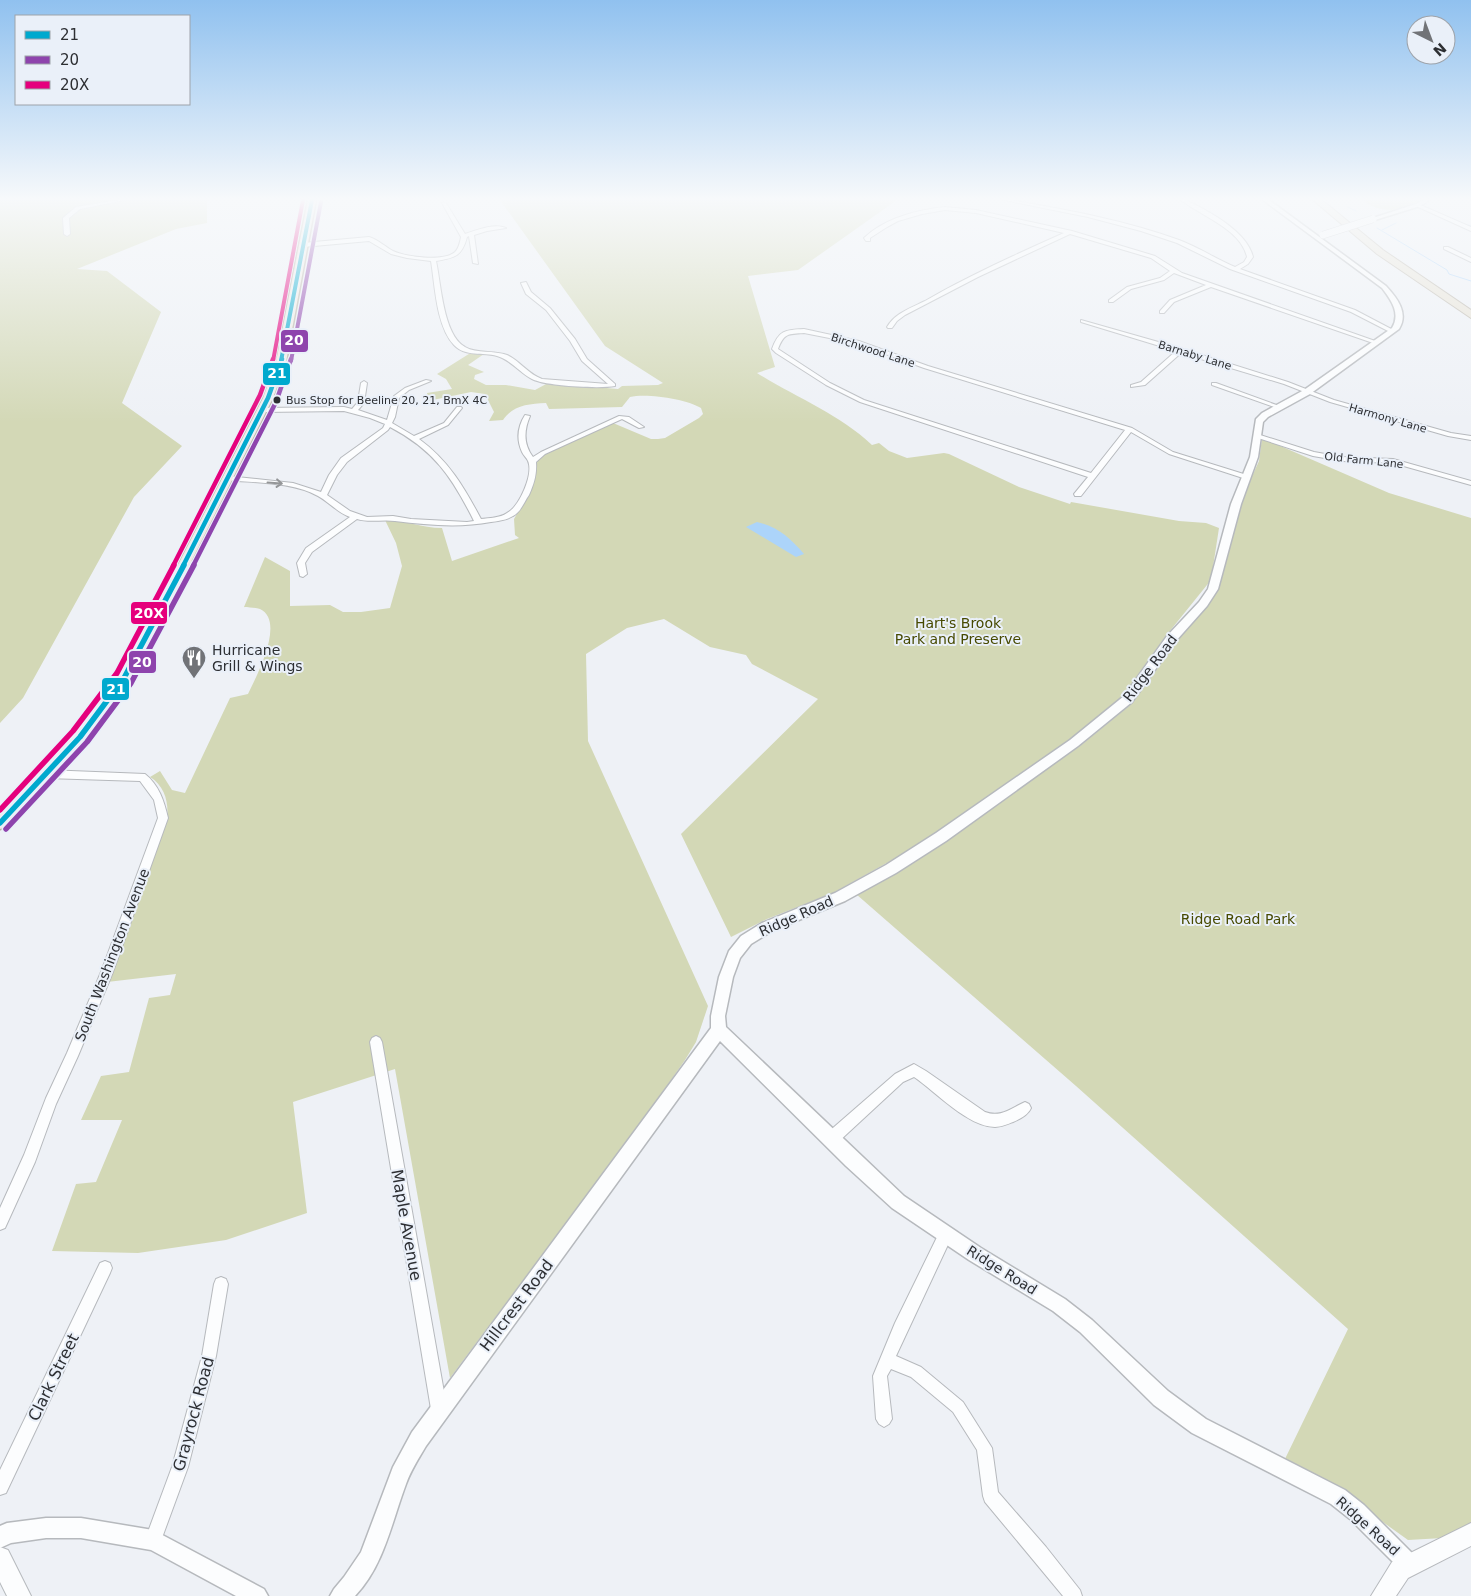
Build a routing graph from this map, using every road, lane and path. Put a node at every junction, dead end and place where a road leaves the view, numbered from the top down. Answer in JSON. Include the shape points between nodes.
{"nodes":[{"id":1,"x":298,"y":274,"type":"edge"},
{"id":2,"x":436,"y":274,"type":"edge"},
{"id":3,"x":976,"y":274,"type":"edge"},
{"id":4,"x":1169,"y":274,"type":"edge"},
{"id":5,"x":1182,"y":274,"type":"edge"},
{"id":6,"x":1251,"y":274,"type":"edge"},
{"id":7,"x":1368,"y":274,"type":"edge"},
{"id":8,"x":1412,"y":274,"type":"edge"},
{"id":9,"x":1429,"y":274,"type":"edge"},
{"id":10,"x":524,"y":284,"type":"dead end"},
{"id":11,"x":1210,"y":285,"type":"junction"},
{"id":12,"x":1455,"y":292,"type":"dead end"},
{"id":13,"x":1111,"y":301,"type":"dead end"},
{"id":14,"x":1162,"y":312,"type":"dead end"},
{"id":15,"x":1471,"y":315,"type":"edge"},
{"id":16,"x":1083,"y":321,"type":"dead end"},
{"id":17,"x":890,"y":326,"type":"dead end"},
{"id":18,"x":1392,"y":331,"type":"junction"},
{"id":19,"x":1375,"y":342,"type":"junction"},
{"id":20,"x":1181,"y":350,"type":"junction"},
{"id":21,"x":428,"y":381,"type":"dead end"},
{"id":22,"x":364,"y":383,"type":"dead end"},
{"id":23,"x":1214,"y":384,"type":"dead end"},
{"id":24,"x":1133,"y":386,"type":"dead end"},
{"id":25,"x":1307,"y":392,"type":"junction"},
{"id":26,"x":1279,"y":407,"type":"junction"},
{"id":27,"x":459,"y":408,"type":"dead end"},
{"id":28,"x":262,"y":410,"type":"junction"},
{"id":29,"x":354,"y":410,"type":"junction"},
{"id":30,"x":527,"y":416,"type":"dead end"},
{"id":31,"x":390,"y":424,"type":"junction"},
{"id":32,"x":641,"y":427,"type":"dead end"},
{"id":33,"x":1130,"y":429,"type":"junction"},
{"id":34,"x":1258,"y":436,"type":"junction"},
{"id":35,"x":1471,"y":438,"type":"edge"},
{"id":36,"x":414,"y":439,"type":"junction"},
{"id":37,"x":532,"y":461,"type":"junction"},
{"id":38,"x":1093,"y":476,"type":"junction"},
{"id":39,"x":1246,"y":476,"type":"junction"},
{"id":40,"x":227,"y":478,"type":"junction"},
{"id":41,"x":1471,"y":484,"type":"edge"},
{"id":42,"x":1078,"y":494,"type":"dead end"},
{"id":43,"x":323,"y":496,"type":"junction"},
{"id":44,"x":356,"y":516,"type":"junction"},
{"id":45,"x":479,"y":523,"type":"junction"},
{"id":46,"x":303,"y":574,"type":"dead end"},
{"id":47,"x":46,"y":774,"type":"junction"},
{"id":48,"x":0,"y":823,"type":"edge"},
{"id":49,"x":719,"y":1030,"type":"junction"},
{"id":50,"x":376,"y":1042,"type":"dead end"},
{"id":51,"x":1025,"y":1108,"type":"dead end"},
{"id":52,"x":831,"y":1140,"type":"junction"},
{"id":53,"x":0,"y":1223,"type":"edge"},
{"id":54,"x":946,"y":1234,"type":"junction"},
{"id":55,"x":105,"y":1268,"type":"dead end"},
{"id":56,"x":221,"y":1284,"type":"dead end"},
{"id":57,"x":888,"y":1360,"type":"junction"},
{"id":58,"x":439,"y":1409,"type":"junction"},
{"id":59,"x":884,"y":1419,"type":"dead end"},
{"id":60,"x":0,"y":1487,"type":"edge"},
{"id":61,"x":0,"y":1538,"type":"edge"},
{"id":62,"x":1469,"y":1539,"type":"edge"},
{"id":63,"x":153,"y":1540,"type":"junction"},
{"id":64,"x":0,"y":1558,"type":"edge"},
{"id":65,"x":1410,"y":1565,"type":"junction"},
{"id":66,"x":19,"y":1596,"type":"edge"},
{"id":67,"x":257,"y":1596,"type":"edge"},
{"id":68,"x":341,"y":1596,"type":"edge"},
{"id":69,"x":1074,"y":1596,"type":"edge"},
{"id":70,"x":1383,"y":1596,"type":"edge"}],
"edges":[{"from":1,"to":28,"type":"main road","via":[[280,369]]},
{"from":2,"to":10,"type":"street","via":[[451,337],[460,347],[506,358],[537,380],[612,386],[584,360],[548,308],[528,293]]},
{"from":3,"to":17,"type":"street","via":[[898,318]]},
{"from":4,"to":13,"type":"street","via":[[1162,280],[1129,288]]},
{"from":5,"to":11,"type":"street"},
{"from":6,"to":18,"type":"street","via":[[1353,310]]},
{"from":7,"to":18,"type":"street","name":"Ridge Road","via":[[1393,297],[1401,318]]},
{"from":8,"to":15,"type":"highway"},
{"from":9,"to":12,"type":"highway"},
{"from":11,"to":14,"type":"street","via":[[1172,301]]},
{"from":11,"to":19,"type":"street"},
{"from":16,"to":20,"type":"street","name":"Barnaby Lane"},
{"from":18,"to":19,"type":"street","name":"Ridge Road"},
{"from":19,"to":25,"type":"street","name":"Ridge Road"},
{"from":20,"to":24,"type":"street","via":[[1143,384]]},
{"from":20,"to":25,"type":"street","name":"Barnaby Lane"},
{"from":21,"to":31,"type":"street","via":[[396,397]]},
{"from":22,"to":29,"type":"street","via":[[361,403]]},
{"from":23,"to":26,"type":"street"},
{"from":25,"to":26,"type":"street","name":"Ridge Road"},
{"from":25,"to":35,"type":"street","name":"Harmony Lane","via":[[1332,402]]},
{"from":26,"to":34,"type":"street","name":"Ridge Road","via":[[1259,421]]},
{"from":27,"to":36,"type":"street","via":[[446,424]]},
{"from":28,"to":29,"type":"street"},
{"from":28,"to":40,"type":"main road"},
{"from":29,"to":31,"type":"street"},
{"from":30,"to":37,"type":"street","via":[[522,426],[522,443]]},
{"from":31,"to":36,"type":"street"},
{"from":31,"to":43,"type":"street","via":[[344,460]]},
{"from":32,"to":37,"type":"street","via":[[621,417],[556,445]]},
{"from":33,"to":38,"type":"street"},
{"from":33,"to":38,"type":"street","name":"Birchwood Lane","via":[[845,339],[804,331],[787,332],[777,341],[775,349],[778,352],[862,401]]},
{"from":33,"to":39,"type":"street","name":"Birchwood Lane","via":[[1171,453]]},
{"from":34,"to":39,"type":"street","name":"Ridge Road"},
{"from":34,"to":41,"type":"street","name":"Old Farm Lane","via":[[1313,454],[1393,461]]},
{"from":36,"to":45,"type":"street","via":[[445,466]]},
{"from":37,"to":45,"type":"street","via":[[533,473],[527,491],[516,509],[510,515]]},
{"from":38,"to":42,"type":"street"},
{"from":39,"to":49,"type":"street","name":"Ridge Road","via":[[1210,595],[1171,639],[1128,699],[1074,743],[899,864],[840,897],[768,927],[746,940],[734,955],[726,977],[718,1016]]},
{"from":40,"to":43,"type":"street","one_way":true,"via":[[294,484]]},
{"from":40,"to":47,"type":"main road","via":[[132,664],[106,704]]},
{"from":43,"to":44,"type":"street"},
{"from":44,"to":45,"type":"street"},
{"from":44,"to":46,"type":"street","via":[[309,550],[301,562]]},
{"from":47,"to":48,"type":"main road"},
{"from":47,"to":53,"type":"street","name":"South Washington Avenue","via":[[142,777],[159,799],[163,818],[107,972]]},
{"from":49,"to":52,"type":"street","name":"Ridge Road"},
{"from":49,"to":58,"type":"street","name":"Hillcrest Road"},
{"from":50,"to":58,"type":"street","name":"Maple Avenue"},
{"from":51,"to":52,"type":"street","via":[[1015,1115],[988,1120],[914,1070],[899,1078]]},
{"from":52,"to":54,"type":"street","name":"Ridge Road","via":[[898,1202]]},
{"from":54,"to":57,"type":"street"},
{"from":54,"to":65,"type":"street","name":"Ridge Road","via":[[1059,1305],[1086,1326],[1161,1398],[1199,1426],[1338,1497],[1358,1512]]},
{"from":55,"to":60,"type":"street","name":"Clark Street"},
{"from":56,"to":63,"type":"street","name":"Grayrock Road","via":[[210,1356],[180,1467]]},
{"from":57,"to":59,"type":"street","via":[[880,1376]]},
{"from":57,"to":69,"type":"street","via":[[916,1372],[958,1407],[984,1448],[991,1496]]},
{"from":58,"to":68,"type":"street","name":"Hillcrest Road","via":[[408,1459],[363,1569]]},
{"from":61,"to":63,"type":"street","via":[[7,1533],[46,1528],[81,1528]]},
{"from":62,"to":65,"type":"main road"},
{"from":63,"to":67,"type":"street"},
{"from":64,"to":66,"type":"main road"},
{"from":65,"to":70,"type":"main road","via":[[1400,1570]]}]}
